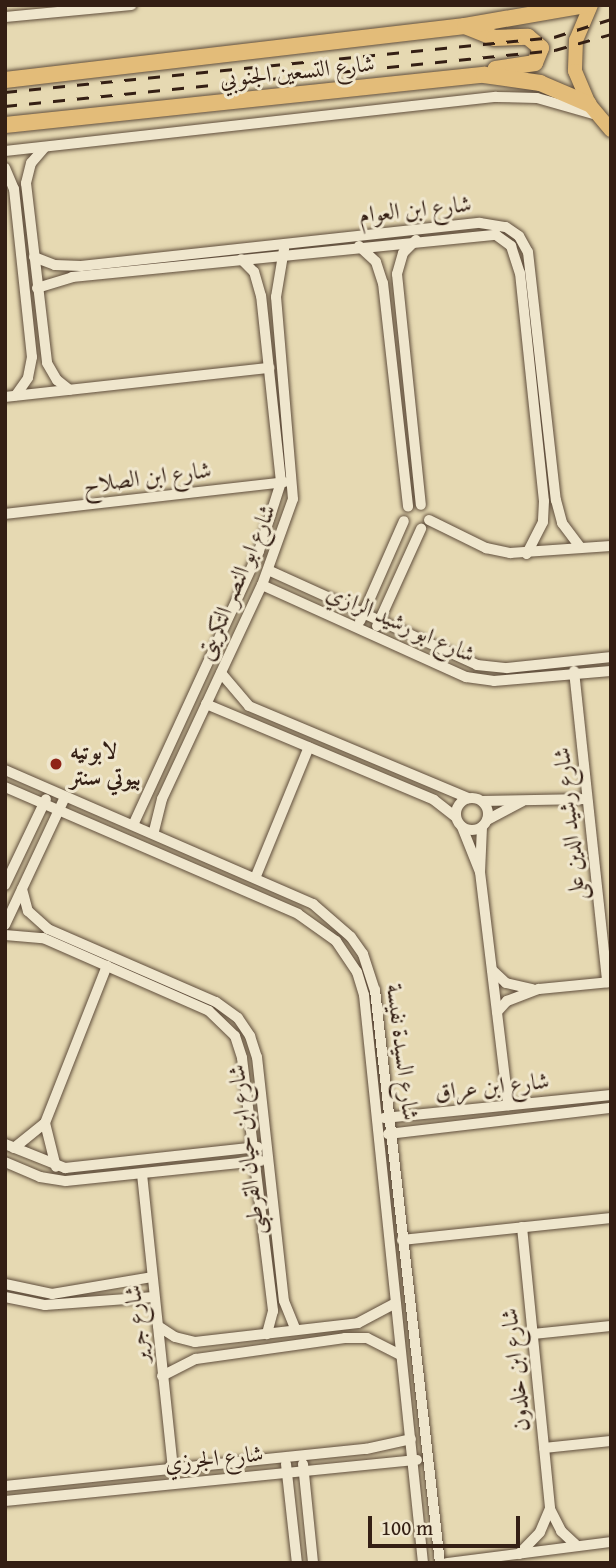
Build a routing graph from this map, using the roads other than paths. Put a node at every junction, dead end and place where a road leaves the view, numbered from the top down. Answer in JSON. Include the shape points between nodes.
{"nodes":[{"id":1,"x":131,"y":5,"type":"edge"},
{"id":2,"x":585,"y":5,"type":"edge"},
{"id":3,"x":591,"y":5,"type":"edge"},
{"id":4,"x":77,"y":8,"type":"edge"},
{"id":5,"x":5,"y":17,"type":"edge"},
{"id":6,"x":466,"y":26,"type":"junction"},
{"id":7,"x":484,"y":75,"type":"junction"},
{"id":8,"x":5,"y":80,"type":"edge"},
{"id":9,"x":602,"y":119,"type":"edge"},
{"id":10,"x":5,"y":125,"type":"edge"},
{"id":11,"x":45,"y":147,"type":"junction"},
{"id":12,"x":5,"y":151,"type":"edge"},
{"id":13,"x":5,"y":169,"type":"edge"},
{"id":14,"x":416,"y":240,"type":"junction"},
{"id":15,"x":359,"y":246,"type":"junction"},
{"id":16,"x":284,"y":249,"type":"junction"},
{"id":17,"x":34,"y":257,"type":"junction"},
{"id":18,"x":241,"y":259,"type":"junction"},
{"id":19,"x":37,"y":288,"type":"junction"},
{"id":20,"x":533,"y":346,"type":"junction"},
{"id":21,"x":269,"y":368,"type":"junction"},
{"id":22,"x":70,"y":390,"type":"junction"},
{"id":23,"x":11,"y":396,"type":"edge"},
{"id":24,"x":294,"y":481,"type":"junction"},
{"id":25,"x":281,"y":482,"type":"junction"},
{"id":26,"x":421,"y":505,"type":"junction"},
{"id":27,"x":408,"y":507,"type":"junction"},
{"id":28,"x":5,"y":514,"type":"edge"},
{"id":29,"x":404,"y":521,"type":"junction"},
{"id":30,"x":425,"y":524,"type":"junction"},
{"id":31,"x":611,"y":545,"type":"edge"},
{"id":32,"x":581,"y":548,"type":"junction"},
{"id":33,"x":527,"y":554,"type":"junction"},
{"id":34,"x":268,"y":569,"type":"junction"},
{"id":35,"x":262,"y":585,"type":"junction"},
{"id":36,"x":362,"y":615,"type":"junction"},
{"id":37,"x":379,"y":621,"type":"junction"},
{"id":38,"x":358,"y":628,"type":"junction"},
{"id":39,"x":373,"y":635,"type":"junction"},
{"id":40,"x":611,"y":657,"type":"edge"},
{"id":41,"x":573,"y":662,"type":"junction"},
{"id":42,"x":611,"y":671,"type":"edge"},
{"id":43,"x":221,"y":673,"type":"junction"},
{"id":44,"x":575,"y":676,"type":"junction"},
{"id":45,"x":206,"y":704,"type":"junction"},
{"id":46,"x":309,"y":747,"type":"junction"},
{"id":47,"x":5,"y":770,"type":"edge"},
{"id":48,"x":5,"y":787,"type":"edge"},
{"id":49,"x":50,"y":790,"type":"junction"},
{"id":50,"x":65,"y":797,"type":"junction"},
{"id":51,"x":468,"y":798,"type":"junction"},
{"id":52,"x":587,"y":799,"type":"junction"},
{"id":53,"x":482,"y":801,"type":"junction"},
{"id":54,"x":522,"y":801,"type":"junction"},
{"id":55,"x":43,"y":805,"type":"junction"},
{"id":56,"x":58,"y":811,"type":"junction"},
{"id":57,"x":134,"y":822,"type":"junction"},
{"id":58,"x":459,"y":822,"type":"junction"},
{"id":59,"x":484,"y":824,"type":"junction"},
{"id":60,"x":154,"y":831,"type":"junction"},
{"id":61,"x":480,"y":872,"type":"junction"},
{"id":62,"x":256,"y":876,"type":"junction"},
{"id":63,"x":5,"y":885,"type":"edge"},
{"id":64,"x":22,"y":889,"type":"junction"},
{"id":65,"x":5,"y":925,"type":"edge"},
{"id":66,"x":45,"y":933,"type":"junction"},
{"id":67,"x":5,"y":934,"type":"edge"},
{"id":68,"x":107,"y":966,"type":"junction"},
{"id":69,"x":492,"y":970,"type":"junction"},
{"id":70,"x":609,"y":982,"type":"edge"},
{"id":71,"x":539,"y":989,"type":"junction"},
{"id":72,"x":497,"y":1012,"type":"junction"},
{"id":73,"x":611,"y":1094,"type":"edge"},
{"id":74,"x":508,"y":1105,"type":"junction"},
{"id":75,"x":611,"y":1108,"type":"edge"},
{"id":76,"x":377,"y":1118,"type":"junction"},
{"id":77,"x":391,"y":1118,"type":"junction"},
{"id":78,"x":44,"y":1123,"type":"junction"},
{"id":79,"x":392,"y":1134,"type":"junction"},
{"id":80,"x":379,"y":1135,"type":"junction"},
{"id":81,"x":9,"y":1146,"type":"edge"},
{"id":82,"x":267,"y":1146,"type":"junction"},
{"id":83,"x":253,"y":1148,"type":"junction"},
{"id":84,"x":26,"y":1154,"type":"junction"},
{"id":85,"x":269,"y":1160,"type":"junction"},
{"id":86,"x":5,"y":1162,"type":"edge"},
{"id":87,"x":255,"y":1162,"type":"junction"},
{"id":88,"x":56,"y":1167,"type":"junction"},
{"id":89,"x":19,"y":1169,"type":"junction"},
{"id":90,"x":142,"y":1174,"type":"junction"},
{"id":91,"x":611,"y":1218,"type":"edge"},
{"id":92,"x":522,"y":1227,"type":"junction"},
{"id":93,"x":402,"y":1240,"type":"junction"},
{"id":94,"x":152,"y":1277,"type":"junction"},
{"id":95,"x":5,"y":1284,"type":"edge"},
{"id":96,"x":5,"y":1297,"type":"edge"},
{"id":97,"x":154,"y":1297,"type":"junction"},
{"id":98,"x":393,"y":1304,"type":"junction"},
{"id":99,"x":158,"y":1326,"type":"junction"},
{"id":100,"x":611,"y":1326,"type":"edge"},
{"id":101,"x":296,"y":1330,"type":"junction"},
{"id":102,"x":267,"y":1334,"type":"junction"},
{"id":103,"x":533,"y":1334,"type":"junction"},
{"id":104,"x":400,"y":1355,"type":"junction"},
{"id":105,"x":162,"y":1376,"type":"junction"},
{"id":106,"x":424,"y":1436,"type":"junction"},
{"id":107,"x":407,"y":1440,"type":"junction"},
{"id":108,"x":611,"y":1441,"type":"edge"},
{"id":109,"x":544,"y":1448,"type":"junction"},
{"id":110,"x":302,"y":1456,"type":"junction"},
{"id":111,"x":285,"y":1458,"type":"junction"},
{"id":112,"x":427,"y":1460,"type":"junction"},
{"id":113,"x":410,"y":1461,"type":"junction"},
{"id":114,"x":173,"y":1469,"type":"junction"},
{"id":115,"x":304,"y":1469,"type":"junction"},
{"id":116,"x":287,"y":1471,"type":"junction"},
{"id":117,"x":5,"y":1486,"type":"edge"},
{"id":118,"x":5,"y":1501,"type":"edge"},
{"id":119,"x":550,"y":1509,"type":"junction"},
{"id":120,"x":611,"y":1542,"type":"edge"},
{"id":121,"x":577,"y":1546,"type":"junction"},
{"id":122,"x":519,"y":1553,"type":"junction"},
{"id":123,"x":296,"y":1563,"type":"edge"},
{"id":124,"x":313,"y":1563,"type":"edge"},
{"id":125,"x":423,"y":1563,"type":"edge"},
{"id":126,"x":440,"y":1563,"type":"edge"},
{"id":127,"x":447,"y":1563,"type":"edge"}],
"edges":[{"from":1,"to":4,"type":"street"},
{"from":2,"to":6,"type":"highway","name":"شارع التسعين الجنوبي"},
{"from":3,"to":9,"type":"main road","via":[[575,50],[578,81]]},
{"from":4,"to":5,"type":"street"},
{"from":6,"to":7,"type":"highway","via":[[494,38],[528,37],[541,48],[535,63],[501,67]]},
{"from":6,"to":8,"type":"highway","name":"شارع التسعين الجنوبي"},
{"from":7,"to":9,"type":"highway","name":"شارع التسعين الجنوبي","via":[[540,83]]},
{"from":7,"to":10,"type":"highway","name":"شارع التسعين الجنوبي"},
{"from":9,"to":11,"type":"street","via":[[537,98],[496,97]]},
{"from":11,"to":12,"type":"street"},
{"from":11,"to":17,"type":"street","via":[[31,163],[26,183]]},
{"from":13,"to":23,"type":"street","via":[[14,189],[32,357],[28,378]]},
{"from":14,"to":15,"type":"street","name":"شارع ابن العوام"},
{"from":14,"to":20,"type":"street","name":"شارع ابن العوام","via":[[487,233],[504,239],[516,255]]},
{"from":14,"to":26,"type":"street","via":[[403,253],[397,274]]},
{"from":15,"to":16,"type":"street","name":"شارع ابن العوام"},
{"from":15,"to":27,"type":"street","via":[[376,262],[383,283]]},
{"from":16,"to":17,"type":"street","name":"شارع ابن العوام","via":[[71,266]]},
{"from":16,"to":18,"type":"street","name":"شارع ابن العوام"},
{"from":16,"to":20,"type":"street","name":"شارع ابن العوام","via":[[480,223],[506,227],[519,236],[528,252]]},
{"from":16,"to":24,"type":"street","name":"شارع ابو النصر التكريتى","via":[[276,297]]},
{"from":17,"to":19,"type":"street"},
{"from":18,"to":19,"type":"street","name":"شارع ابن العوام","via":[[72,277]]},
{"from":18,"to":21,"type":"street","name":"شارع ابو النصر التكريتى","via":[[254,272],[260,289]]},
{"from":19,"to":22,"type":"street","via":[[47,363]]},
{"from":20,"to":32,"type":"street","name":"شارع ابن العوام","via":[[559,513]]},
{"from":20,"to":33,"type":"street","name":"شارع ابن العوام","via":[[545,515]]},
{"from":21,"to":22,"type":"street"},
{"from":21,"to":25,"type":"street","name":"شارع ابو النصر التكريتى"},
{"from":22,"to":23,"type":"street"},
{"from":24,"to":25,"type":"street","name":"شارع ابن الصلاح"},
{"from":24,"to":34,"type":"street","name":"شارع ابو النصر التكريتى","via":[[289,512]]},
{"from":25,"to":28,"type":"street","name":"شارع ابن الصلاح"},
{"from":25,"to":57,"type":"street","name":"شارع ابو النصر التكريتى","via":[[259,551]]},
{"from":26,"to":27,"type":"street"},
{"from":26,"to":30,"type":"street"},
{"from":27,"to":29,"type":"street"},
{"from":29,"to":30,"type":"street","via":[[411,529]]},
{"from":29,"to":36,"type":"street"},
{"from":30,"to":33,"type":"street","via":[[486,548]]},
{"from":30,"to":37,"type":"street"},
{"from":31,"to":32,"type":"street"},
{"from":32,"to":33,"type":"street"},
{"from":34,"to":35,"type":"street","name":"شارع ابو النصر التكريتى"},
{"from":34,"to":36,"type":"street","name":"شارع ابو رشيد الرازي"},
{"from":35,"to":38,"type":"street","name":"شارع ابو رشيد الرازي"},
{"from":35,"to":43,"type":"street","name":"شارع ابو النصر التكريتى"},
{"from":36,"to":37,"type":"street","name":"شارع ابو رشيد الرازي"},
{"from":36,"to":38,"type":"street"},
{"from":37,"to":39,"type":"street"},
{"from":37,"to":41,"type":"street","name":"شارع ابو رشيد الرازي","via":[[477,665],[507,668]]},
{"from":38,"to":39,"type":"street","name":"شارع ابو رشيد الرازي"},
{"from":39,"to":44,"type":"street","name":"شارع ابو رشيد الرازي","via":[[480,680]]},
{"from":40,"to":41,"type":"street","name":"شارع ابو رشيد الرازي"},
{"from":41,"to":44,"type":"street","name":"شارع رشيد الدين على"},
{"from":42,"to":44,"type":"street","name":"شارع ابو رشيد الرازي"},
{"from":43,"to":45,"type":"street","name":"شارع ابو النصر التكريتى"},
{"from":43,"to":51,"type":"street","via":[[249,706]]},
{"from":44,"to":52,"type":"street","name":"شارع رشيد الدين على"},
{"from":45,"to":46,"type":"street"},
{"from":45,"to":60,"type":"street","name":"شارع ابو النصر التكريتى","via":[[162,799]]},
{"from":46,"to":58,"type":"street","via":[[434,800]]},
{"from":46,"to":62,"type":"street"},
{"from":47,"to":49,"type":"street","name":"شارع السيدة نفيسة"},
{"from":48,"to":55,"type":"street","name":"شارع السيدة نفيسة"},
{"from":49,"to":50,"type":"street","name":"شارع السيدة نفيسة"},
{"from":49,"to":55,"type":"street"},
{"from":50,"to":56,"type":"street"},
{"from":50,"to":57,"type":"street","name":"شارع السيدة نفيسة"},
{"from":51,"to":53,"type":"street"},
{"from":51,"to":58,"type":"street","via":[[459,805]]},
{"from":52,"to":54,"type":"street"},
{"from":52,"to":70,"type":"street","name":"شارع رشيد الدين على"},
{"from":53,"to":54,"type":"street"},
{"from":53,"to":59,"type":"street","via":[[487,807]]},
{"from":54,"to":59,"type":"street"},
{"from":55,"to":56,"type":"street","name":"شارع السيدة نفيسة"},
{"from":55,"to":63,"type":"street"},
{"from":56,"to":64,"type":"street"},
{"from":56,"to":76,"type":"street","name":"شارع السيدة نفيسة","via":[[299,914],[336,941],[357,972],[364,995]]},
{"from":57,"to":60,"type":"street","name":"شارع السيدة نفيسة"},
{"from":58,"to":59,"type":"street","via":[[472,830]]},
{"from":58,"to":61,"type":"street"},
{"from":59,"to":61,"type":"street"},
{"from":60,"to":62,"type":"street","name":"شارع السيدة نفيسة"},
{"from":61,"to":69,"type":"street"},
{"from":62,"to":77,"type":"street","name":"شارع السيدة نفيسة","via":[[324,910],[363,954],[375,990]]},
{"from":64,"to":65,"type":"street"},
{"from":64,"to":66,"type":"street","name":"شارع ابن حيان القرطبى","via":[[27,911]]},
{"from":66,"to":67,"type":"street","name":"شارع ابن حيان القرطبى"},
{"from":66,"to":68,"type":"street","name":"شارع ابن حيان القرطبى"},
{"from":66,"to":82,"type":"street","name":"شارع ابن حيان القرطبى","via":[[216,1002],[238,1018],[254,1046]]},
{"from":68,"to":78,"type":"street"},
{"from":68,"to":83,"type":"street","name":"شارع ابن حيان القرطبى","via":[[209,1011],[228,1025],[241,1048]]},
{"from":69,"to":71,"type":"street","via":[[506,983]]},
{"from":69,"to":72,"type":"street"},
{"from":70,"to":71,"type":"street"},
{"from":71,"to":72,"type":"street","via":[[507,1001]]},
{"from":72,"to":74,"type":"street"},
{"from":73,"to":74,"type":"street","name":"شارع ابن عراق"},
{"from":74,"to":77,"type":"street","name":"شارع ابن عراق"},
{"from":75,"to":79,"type":"street","name":"شارع ابن عراق"},
{"from":76,"to":77,"type":"street","name":"شارع ابن عراق"},
{"from":76,"to":80,"type":"street","name":"شارع السيدة نفيسة"},
{"from":77,"to":79,"type":"street","name":"شارع السيدة نفيسة"},
{"from":78,"to":81,"type":"street"},
{"from":78,"to":88,"type":"street"},
{"from":79,"to":80,"type":"street","name":"شارع ابن عراق"},
{"from":79,"to":93,"type":"street","name":"شارع السيدة نفيسة"},
{"from":80,"to":98,"type":"street","name":"شارع السيدة نفيسة"},
{"from":81,"to":84,"type":"street"},
{"from":82,"to":83,"type":"street"},
{"from":82,"to":85,"type":"street","name":"شارع ابن حيان القرطبى"},
{"from":83,"to":87,"type":"street","name":"شارع ابن حيان القرطبى"},
{"from":83,"to":88,"type":"street"},
{"from":84,"to":88,"type":"street"},
{"from":84,"to":89,"type":"street"},
{"from":85,"to":87,"type":"street"},
{"from":85,"to":101,"type":"street","name":"شارع ابن حيان القرطبى","via":[[284,1301]]},
{"from":86,"to":89,"type":"street"},
{"from":87,"to":90,"type":"street"},
{"from":87,"to":102,"type":"street","name":"شارع ابن حيان القرطبى","via":[[273,1311]]},
{"from":89,"to":90,"type":"street","via":[[66,1181]]},
{"from":90,"to":94,"type":"street","name":"شارع جرير"},
{"from":91,"to":92,"type":"street"},
{"from":92,"to":93,"type":"street"},
{"from":92,"to":103,"type":"street","name":"شارع ابن خلدون"},
{"from":93,"to":106,"type":"street","name":"شارع السيدة نفيسة"},
{"from":94,"to":95,"type":"street","via":[[52,1294]]},
{"from":94,"to":97,"type":"street","name":"شارع جرير"},
{"from":96,"to":97,"type":"street","via":[[45,1306]]},
{"from":97,"to":99,"type":"street","name":"شارع جرير"},
{"from":98,"to":101,"type":"street","via":[[368,1321]]},
{"from":98,"to":104,"type":"street","name":"شارع السيدة نفيسة"},
{"from":99,"to":102,"type":"street","via":[[175,1338],[195,1342]]},
{"from":99,"to":105,"type":"street","name":"شارع جرير"},
{"from":100,"to":103,"type":"street"},
{"from":101,"to":102,"type":"street"},
{"from":103,"to":109,"type":"street","name":"شارع ابن خلدون"},
{"from":104,"to":105,"type":"street","via":[[367,1338],[345,1338],[196,1359]]},
{"from":104,"to":107,"type":"street","name":"شارع السيدة نفيسة"},
{"from":105,"to":114,"type":"street","name":"شارع جرير"},
{"from":106,"to":107,"type":"street","name":"شارع الجرزي"},
{"from":106,"to":112,"type":"street","name":"شارع السيدة نفيسة"},
{"from":107,"to":110,"type":"street","name":"شارع الجرزي"},
{"from":107,"to":113,"type":"street","name":"شارع السيدة نفيسة"},
{"from":108,"to":109,"type":"street"},
{"from":109,"to":119,"type":"street","name":"شارع ابن خلدون"},
{"from":110,"to":111,"type":"street","name":"شارع الجرزي"},
{"from":110,"to":115,"type":"street"},
{"from":111,"to":114,"type":"street","name":"شارع الجرزي"},
{"from":111,"to":116,"type":"street"},
{"from":112,"to":113,"type":"street","name":"شارع الجرزي"},
{"from":112,"to":126,"type":"street","name":"شارع السيدة نفيسة"},
{"from":113,"to":115,"type":"street","name":"شارع الجرزي"},
{"from":113,"to":125,"type":"street","name":"شارع السيدة نفيسة"},
{"from":114,"to":117,"type":"street","name":"شارع الجرزي"},
{"from":115,"to":116,"type":"street","name":"شارع الجرزي"},
{"from":115,"to":124,"type":"street"},
{"from":116,"to":118,"type":"street","name":"شارع الجرزي"},
{"from":116,"to":123,"type":"street"},
{"from":119,"to":121,"type":"street","name":"شارع ابن خلدون","via":[[561,1531]]},
{"from":119,"to":122,"type":"street","via":[[540,1532]]},
{"from":120,"to":121,"type":"street"},
{"from":121,"to":122,"type":"street"},
{"from":122,"to":127,"type":"street"}]}
